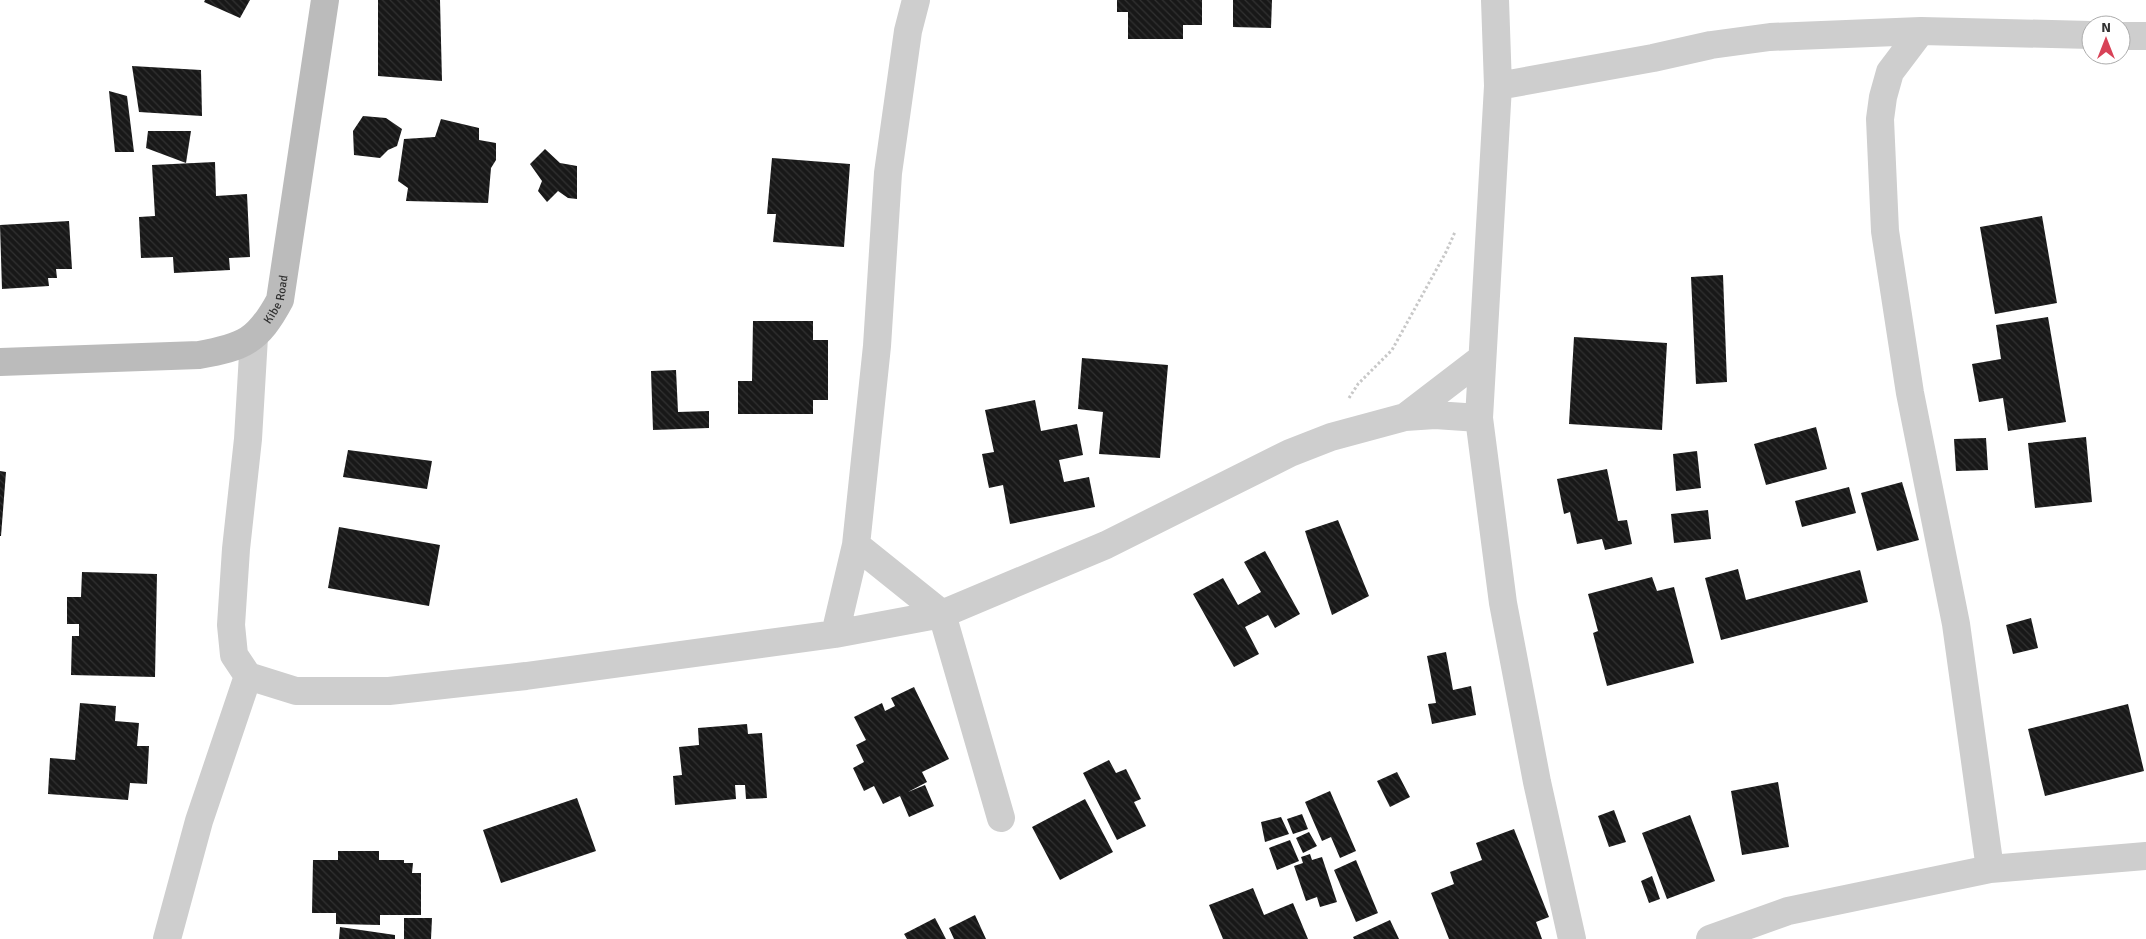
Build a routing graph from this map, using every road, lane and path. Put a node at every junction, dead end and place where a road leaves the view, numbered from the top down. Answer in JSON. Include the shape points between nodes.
{"nodes":[{"id":1,"x":325,"y":0,"type":"edge"},
{"id":2,"x":916,"y":0,"type":"edge"},
{"id":3,"x":1495,"y":0,"type":"edge"},
{"id":4,"x":1921,"y":31,"type":"junction"},
{"id":5,"x":2081,"y":35,"type":"edge"},
{"id":6,"x":2131,"y":36,"type":"edge"},
{"id":7,"x":2146,"y":36,"type":"edge"},
{"id":8,"x":1498,"y":86,"type":"junction"},
{"id":9,"x":1458,"y":227,"type":"dead end"},
{"id":10,"x":254,"y":337,"type":"junction"},
{"id":11,"x":1482,"y":358,"type":"junction"},
{"id":12,"x":0,"y":362,"type":"edge"},
{"id":13,"x":1405,"y":416,"type":"junction"},
{"id":14,"x":1479,"y":418,"type":"junction"},
{"id":15,"x":1331,"y":438,"type":"junction"},
{"id":16,"x":856,"y":545,"type":"junction"},
{"id":17,"x":942,"y":614,"type":"junction"},
{"id":18,"x":835,"y":634,"type":"junction"},
{"id":19,"x":248,"y":676,"type":"junction"},
{"id":20,"x":1001,"y":818,"type":"dead end"},
{"id":21,"x":2146,"y":856,"type":"edge"},
{"id":22,"x":1990,"y":869,"type":"junction"},
{"id":23,"x":167,"y":939,"type":"edge"},
{"id":24,"x":1572,"y":939,"type":"edge"},
{"id":25,"x":1710,"y":939,"type":"edge"}],
"edges":[{"from":1,"to":10,"type":"street","name":"Kibe Road","via":[[280,300],[268,323]]},
{"from":2,"to":16,"type":"street","via":[[908,32],[888,173],[877,346]]},
{"from":3,"to":8,"type":"street"},
{"from":4,"to":5,"type":"street"},
{"from":4,"to":8,"type":"street","via":[[1770,38],[1711,45]]},
{"from":4,"to":22,"type":"street","via":[[1890,72],[1883,97],[1880,120],[1885,232],[1910,393],[1956,624]]},
{"from":6,"to":7,"type":"street"},
{"from":8,"to":11,"type":"street"},
{"from":9,"to":15,"type":"path","via":[[1403,332],[1392,350],[1355,389]]},
{"from":10,"to":12,"type":"street","name":"Kibe Road","via":[[228,350],[199,355]]},
{"from":10,"to":19,"type":"street","via":[[231,625],[234,656]]},
{"from":11,"to":13,"type":"street"},
{"from":11,"to":14,"type":"street"},
{"from":13,"to":14,"type":"street"},
{"from":13,"to":15,"type":"street"},
{"from":14,"to":24,"type":"street","via":[[1504,603]]},
{"from":15,"to":17,"type":"street","via":[[1290,453],[1106,545]]},
{"from":16,"to":17,"type":"street"},
{"from":16,"to":18,"type":"street"},
{"from":17,"to":18,"type":"street"},
{"from":17,"to":20,"type":"street"},
{"from":18,"to":19,"type":"street","via":[[389,691],[296,691]]},
{"from":19,"to":23,"type":"street","via":[[199,821]]},
{"from":21,"to":22,"type":"street"},
{"from":22,"to":25,"type":"street","via":[[1788,910]]}]}
